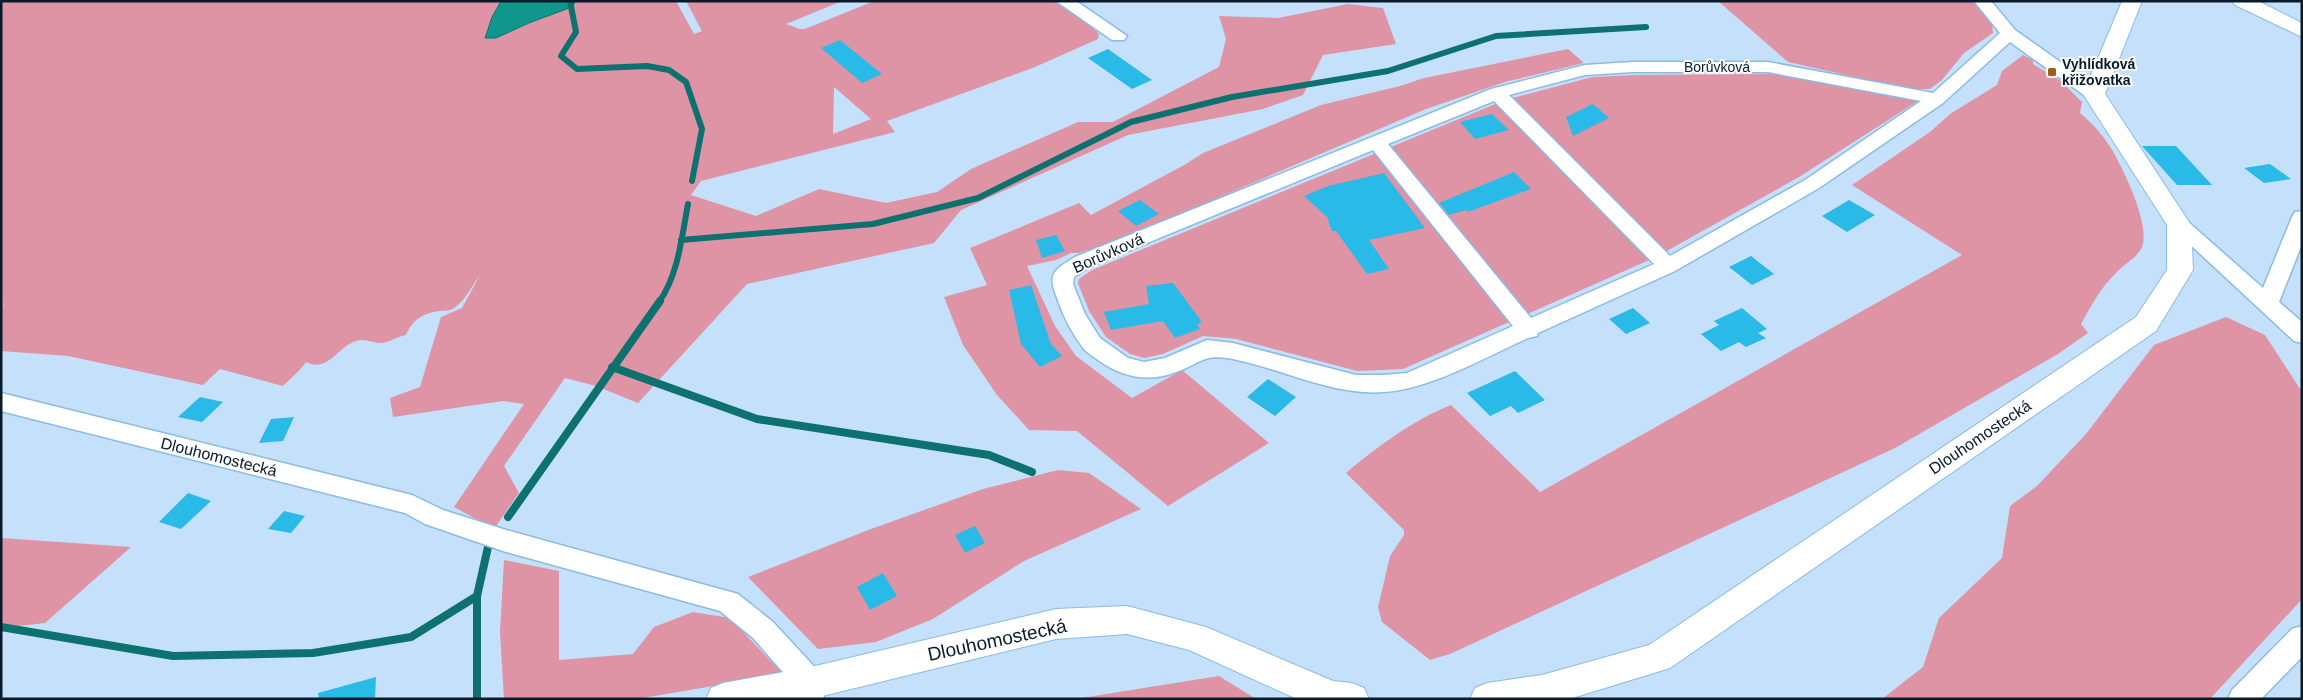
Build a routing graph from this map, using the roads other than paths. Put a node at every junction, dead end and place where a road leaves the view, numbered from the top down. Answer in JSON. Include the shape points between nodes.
{"nodes":[{"id":1,"x":1064,"y":1,"type":"edge"},
{"id":2,"x":1982,"y":1,"type":"edge"},
{"id":3,"x":2132,"y":1,"type":"edge"},
{"id":4,"x":2243,"y":2,"type":"edge"},
{"id":5,"x":2302,"y":31,"type":"edge"},
{"id":6,"x":2009,"y":34,"type":"junction"},
{"id":7,"x":1118,"y":36,"type":"dead end"},
{"id":8,"x":1496,"y":93,"type":"junction"},
{"id":9,"x":2094,"y":94,"type":"junction"},
{"id":10,"x":1937,"y":99,"type":"junction"},
{"id":11,"x":1376,"y":142,"type":"junction"},
{"id":12,"x":2302,"y":217,"type":"edge"},
{"id":13,"x":2178,"y":225,"type":"junction"},
{"id":14,"x":1668,"y":266,"type":"junction"},
{"id":15,"x":2268,"y":303,"type":"junction"},
{"id":16,"x":1529,"y":330,"type":"junction"},
{"id":17,"x":2302,"y":335,"type":"edge"},
{"id":18,"x":1,"y":402,"type":"edge"},
{"id":19,"x":2302,"y":638,"type":"edge"},
{"id":20,"x":810,"y":691,"type":"edge"},
{"id":21,"x":723,"y":699,"type":"edge"},
{"id":22,"x":1352,"y":699,"type":"edge"},
{"id":23,"x":1488,"y":699,"type":"edge"},
{"id":24,"x":2242,"y":699,"type":"edge"}],
"edges":[{"from":1,"to":7,"type":"street"},
{"from":2,"to":6,"type":"street"},
{"from":3,"to":9,"type":"street"},
{"from":4,"to":5,"type":"street"},
{"from":6,"to":9,"type":"street"},
{"from":6,"to":10,"type":"street","name":"Borůvková"},
{"from":8,"to":10,"type":"street","name":"Borůvková","via":[[1585,70],[1768,67]]},
{"from":8,"to":11,"type":"street","name":"Borůvková"},
{"from":8,"to":14,"type":"street"},
{"from":9,"to":13,"type":"street"},
{"from":10,"to":14,"type":"street","name":"Borůvková","via":[[1812,184]]},
{"from":11,"to":16,"type":"street"},
{"from":11,"to":16,"type":"street","name":"Borůvková","via":[[1082,262],[1064,274],[1062,284],[1074,315],[1092,344],[1121,365],[1144,370],[1169,366],[1207,348],[1233,351],[1356,384],[1383,384],[1410,381]]},
{"from":12,"to":15,"type":"street"},
{"from":13,"to":15,"type":"street"},
{"from":13,"to":23,"type":"street","name":"Dlouhomostecká","via":[[2180,270],[2146,324],[1658,657],[1542,691]]},
{"from":14,"to":16,"type":"street","name":"Borůvková"},
{"from":15,"to":17,"type":"street"},
{"from":18,"to":20,"type":"street","name":"Dlouhomostecká","via":[[412,505],[506,541],[728,602],[763,630]]},
{"from":19,"to":24,"type":"street"},
{"from":20,"to":21,"type":"street","name":"Dlouhomostecká"},
{"from":20,"to":22,"type":"street","name":"Dlouhomostecká","via":[[1056,624],[1127,620],[1194,637],[1331,697]]}]}
